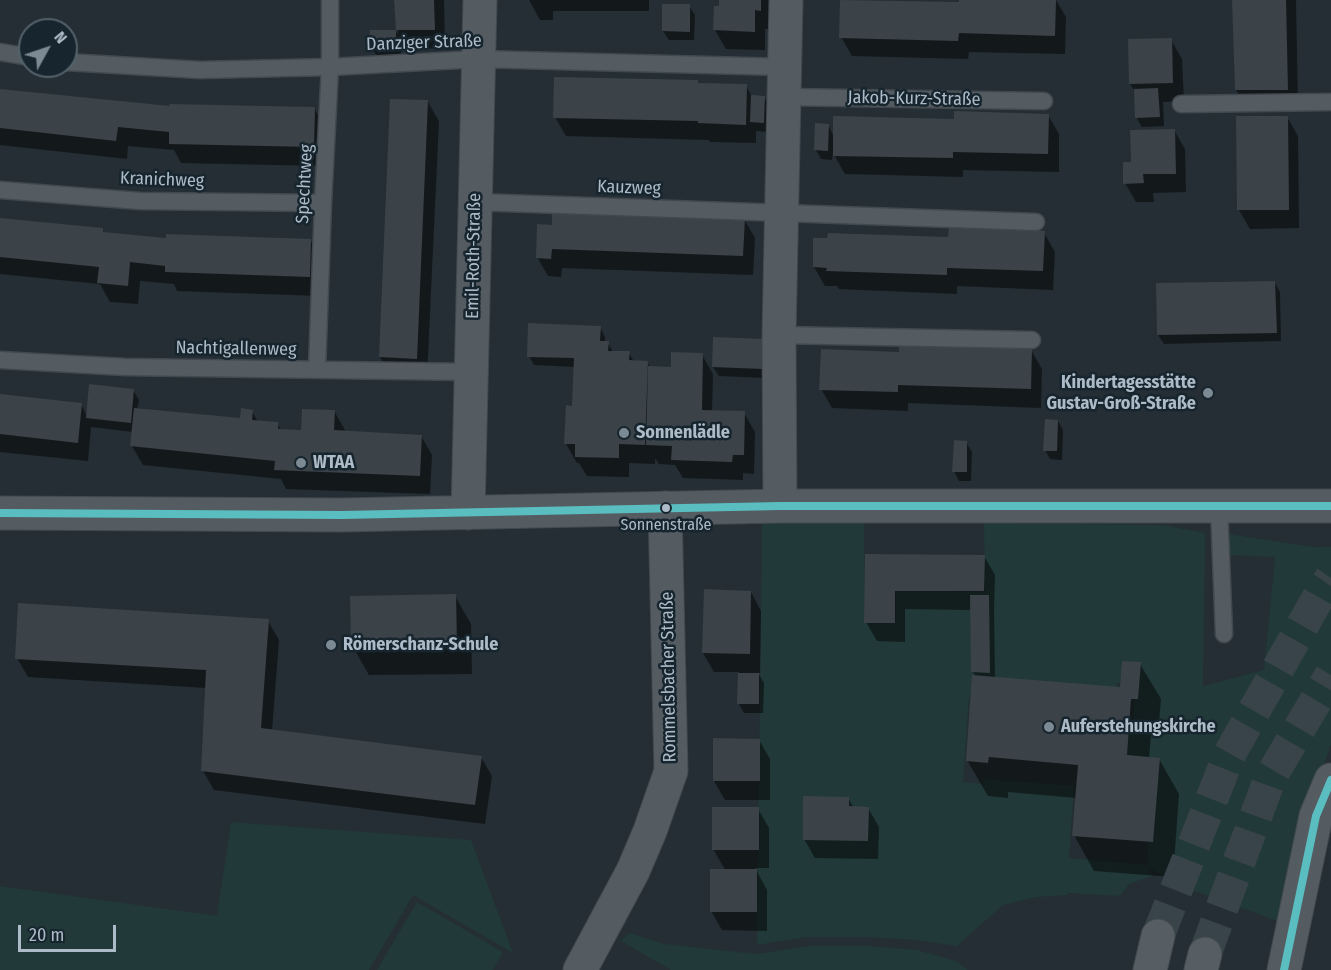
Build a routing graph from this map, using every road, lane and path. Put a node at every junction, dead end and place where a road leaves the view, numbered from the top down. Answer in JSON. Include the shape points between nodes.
{"nodes":[{"id":1,"x":330,"y":0,"type":"edge"},
{"id":2,"x":480,"y":0,"type":"edge"},
{"id":3,"x":786,"y":0,"type":"edge"},
{"id":4,"x":0,"y":52,"type":"edge"},
{"id":5,"x":18,"y":55,"type":"edge"},
{"id":6,"x":479,"y":59,"type":"junction"},
{"id":7,"x":78,"y":63,"type":"edge"},
{"id":8,"x":330,"y":67,"type":"junction"},
{"id":9,"x":784,"y":82,"type":"junction"},
{"id":10,"x":1044,"y":101,"type":"dead end"},
{"id":11,"x":1331,"y":102,"type":"edge"},
{"id":12,"x":1181,"y":104,"type":"dead end"},
{"id":13,"x":0,"y":190,"type":"edge"},
{"id":14,"x":476,"y":202,"type":"junction"},
{"id":15,"x":323,"y":203,"type":"junction"},
{"id":16,"x":781,"y":213,"type":"junction"},
{"id":17,"x":1036,"y":222,"type":"dead end"},
{"id":18,"x":779,"y":335,"type":"junction"},
{"id":19,"x":1032,"y":340,"type":"dead end"},
{"id":20,"x":0,"y":360,"type":"edge"},
{"id":21,"x":317,"y":369,"type":"junction"},
{"id":22,"x":471,"y":372,"type":"junction"},
{"id":23,"x":780,"y":506,"type":"junction"},
{"id":24,"x":1219,"y":506,"type":"junction"},
{"id":25,"x":1331,"y":506,"type":"edge"},
{"id":26,"x":665,"y":508,"type":"junction"},
{"id":27,"x":0,"y":513,"type":"edge"},
{"id":28,"x":468,"y":513,"type":"junction"},
{"id":29,"x":1224,"y":634,"type":"dead end"},
{"id":30,"x":1331,"y":780,"type":"edge"},
{"id":31,"x":1158,"y":936,"type":"tunnel mouth"},
{"id":32,"x":580,"y":970,"type":"edge"},
{"id":33,"x":1150,"y":970,"type":"edge"},
{"id":34,"x":1284,"y":970,"type":"edge"}],
"edges":[{"from":1,"to":8,"type":"lane","name":"Spechtweg"},
{"from":2,"to":6,"type":"street","name":"Emil-Roth-Straße"},
{"from":3,"to":9,"type":"street"},
{"from":4,"to":5,"type":"lane"},
{"from":6,"to":8,"type":"lane","name":"Danziger Straße"},
{"from":6,"to":9,"type":"lane","name":"Danziger Straße"},
{"from":6,"to":14,"type":"street","name":"Emil-Roth-Straße"},
{"from":7,"to":8,"type":"lane","name":"Danziger Straße","via":[[200,70]]},
{"from":8,"to":15,"type":"lane","name":"Spechtweg"},
{"from":9,"to":10,"type":"lane","name":"Jakob-Kurz-Straße"},
{"from":9,"to":16,"type":"street"},
{"from":11,"to":12,"type":"lane"},
{"from":13,"to":15,"type":"lane","name":"Kranichweg","via":[[141,201]]},
{"from":14,"to":16,"type":"lane","name":"Kauzweg"},
{"from":14,"to":22,"type":"street","name":"Emil-Roth-Straße"},
{"from":15,"to":21,"type":"lane","name":"Spechtweg"},
{"from":16,"to":17,"type":"lane"},
{"from":16,"to":18,"type":"street"},
{"from":18,"to":19,"type":"lane"},
{"from":18,"to":23,"type":"street"},
{"from":20,"to":21,"type":"lane","name":"Nachtigallenweg","via":[[125,367]]},
{"from":21,"to":22,"type":"lane","name":"Nachtigallenweg"},
{"from":22,"to":28,"type":"street","name":"Emil-Roth-Straße"},
{"from":23,"to":24,"type":"street"},
{"from":23,"to":26,"type":"street"},
{"from":24,"to":25,"type":"street"},
{"from":24,"to":29,"type":"lane"},
{"from":26,"to":28,"type":"street"},
{"from":26,"to":32,"type":"street","name":"Rommelsbacher Straße","via":[[671,771],[633,871]]},
{"from":27,"to":28,"type":"street"},
{"from":30,"to":34,"type":"street","via":[[1316,816]]},
{"from":31,"to":33,"type":"main road"}]}
